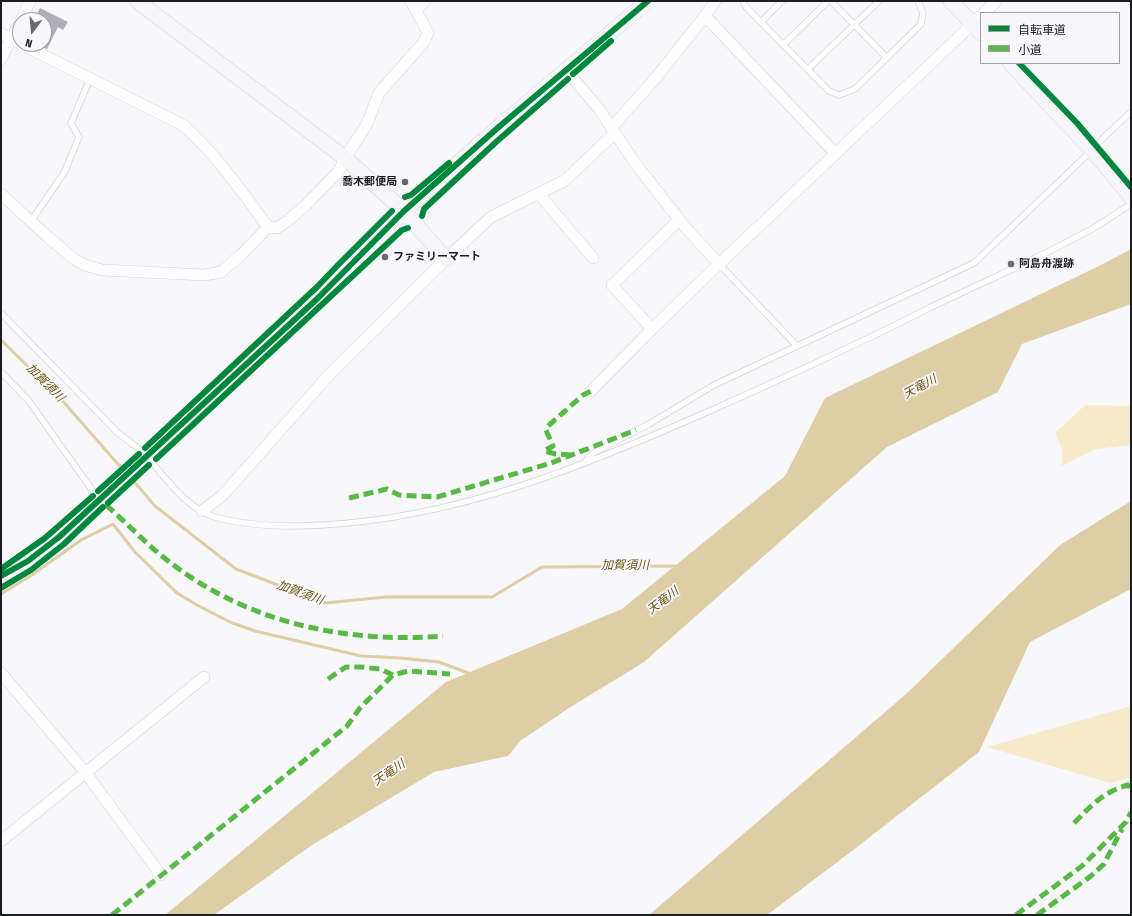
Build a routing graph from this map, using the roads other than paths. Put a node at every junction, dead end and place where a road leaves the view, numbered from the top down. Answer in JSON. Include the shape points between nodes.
{"nodes":[{"id":1,"x":30,"y":1,"type":"edge"},
{"id":2,"x":137,"y":1,"type":"edge"},
{"id":3,"x":425,"y":1,"type":"edge"},
{"id":4,"x":648,"y":1,"type":"edge"},
{"id":5,"x":715,"y":1,"type":"edge"},
{"id":6,"x":743,"y":1,"type":"edge"},
{"id":7,"x":782,"y":1,"type":"edge"},
{"id":8,"x":829,"y":1,"type":"edge"},
{"id":9,"x":879,"y":1,"type":"edge"},
{"id":10,"x":918,"y":1,"type":"edge"},
{"id":11,"x":951,"y":1,"type":"edge"},
{"id":12,"x":996,"y":1,"type":"edge"},
{"id":13,"x":413,"y":6,"type":"edge"},
{"id":14,"x":25,"y":12,"type":"edge"},
{"id":15,"x":985,"y":12,"type":"edge"},
{"id":16,"x":705,"y":16,"type":"junction"},
{"id":17,"x":760,"y":22,"type":"junction"},
{"id":18,"x":978,"y":24,"type":"edge"},
{"id":19,"x":854,"y":25,"type":"junction"},
{"id":20,"x":1,"y":34,"type":"edge"},
{"id":21,"x":12,"y":39,"type":"edge"},
{"id":22,"x":783,"y":45,"type":"junction"},
{"id":23,"x":12,"y":48,"type":"edge"},
{"id":24,"x":37,"y":52,"type":"edge"},
{"id":25,"x":887,"y":58,"type":"junction"},
{"id":26,"x":1,"y":59,"type":"edge"},
{"id":27,"x":1011,"y":64,"type":"edge"},
{"id":28,"x":808,"y":69,"type":"junction"},
{"id":29,"x":566,"y":70,"type":"junction"},
{"id":30,"x":90,"y":79,"type":"junction"},
{"id":31,"x":1131,"y":112,"type":"edge"},
{"id":32,"x":613,"y":130,"type":"junction"},
{"id":33,"x":1100,"y":141,"type":"dead end"},
{"id":34,"x":835,"y":153,"type":"junction"},
{"id":35,"x":1088,"y":154,"type":"dead end"},
{"id":36,"x":345,"y":158,"type":"junction"},
{"id":37,"x":1,"y":194,"type":"edge"},
{"id":38,"x":539,"y":194,"type":"junction"},
{"id":39,"x":1131,"y":197,"type":"edge"},
{"id":40,"x":1131,"y":204,"type":"edge"},
{"id":41,"x":404,"y":211,"type":"junction"},
{"id":42,"x":680,"y":220,"type":"junction"},
{"id":43,"x":31,"y":221,"type":"junction"},
{"id":44,"x":268,"y":227,"type":"junction"},
{"id":45,"x":593,"y":258,"type":"dead end"},
{"id":46,"x":446,"y":259,"type":"junction"},
{"id":47,"x":719,"y":264,"type":"junction"},
{"id":48,"x":1,"y":313,"type":"edge"},
{"id":49,"x":652,"y":329,"type":"junction"},
{"id":50,"x":796,"y":346,"type":"junction"},
{"id":51,"x":1,"y":372,"type":"edge"},
{"id":52,"x":591,"y":391,"type":"dead end"},
{"id":53,"x":144,"y":456,"type":"junction"},
{"id":54,"x":584,"y":464,"type":"junction"},
{"id":55,"x":100,"y":497,"type":"junction"},
{"id":56,"x":202,"y":511,"type":"junction"},
{"id":57,"x":1,"y":576,"type":"edge"},
{"id":58,"x":1,"y":673,"type":"edge"},
{"id":59,"x":204,"y":677,"type":"dead end"},
{"id":60,"x":85,"y":772,"type":"junction"},
{"id":61,"x":1,"y":841,"type":"edge"},
{"id":62,"x":161,"y":876,"type":"dead end"}],
"edges":[{"from":1,"to":14,"type":"street"},
{"from":2,"to":36,"type":"street"},
{"from":3,"to":13,"type":"street"},
{"from":4,"to":29,"type":"street"},
{"from":5,"to":16,"type":"street"},
{"from":6,"to":17,"type":"lane"},
{"from":7,"to":17,"type":"lane"},
{"from":8,"to":19,"type":"lane"},
{"from":8,"to":22,"type":"lane"},
{"from":9,"to":19,"type":"lane"},
{"from":10,"to":25,"type":"lane","via":[[923,13],[921,24]]},
{"from":11,"to":18,"type":"street"},
{"from":12,"to":15,"type":"street"},
{"from":13,"to":36,"type":"street","via":[[428,33],[424,42],[379,93],[367,124]]},
{"from":16,"to":32,"type":"street"},
{"from":16,"to":34,"type":"street"},
{"from":17,"to":22,"type":"lane"},
{"from":18,"to":34,"type":"street"},
{"from":19,"to":25,"type":"lane"},
{"from":19,"to":28,"type":"lane"},
{"from":20,"to":21,"type":"street"},
{"from":22,"to":28,"type":"lane"},
{"from":23,"to":26,"type":"street"},
{"from":24,"to":30,"type":"street"},
{"from":25,"to":28,"type":"lane","via":[[855,89],[839,95],[829,91]]},
{"from":27,"to":39,"type":"street","via":[[1088,146]]},
{"from":29,"to":32,"type":"street"},
{"from":29,"to":41,"type":"street"},
{"from":30,"to":43,"type":"lane","via":[[71,123],[80,137],[64,173]]},
{"from":30,"to":44,"type":"street","via":[[183,125],[233,180]]},
{"from":31,"to":33,"type":"lane"},
{"from":32,"to":38,"type":"street","via":[[564,181]]},
{"from":32,"to":42,"type":"street","via":[[635,164]]},
{"from":34,"to":47,"type":"street"},
{"from":35,"to":50,"type":"lane","via":[[974,263]]},
{"from":36,"to":41,"type":"street"},
{"from":36,"to":44,"type":"street","via":[[339,171],[305,206],[277,228]]},
{"from":37,"to":43,"type":"street"},
{"from":38,"to":45,"type":"street"},
{"from":38,"to":46,"type":"street","via":[[491,217]]},
{"from":40,"to":54,"type":"lane","via":[[1091,230],[886,330],[661,433]]},
{"from":41,"to":46,"type":"street"},
{"from":41,"to":53,"type":"street","via":[[317,299]]},
{"from":42,"to":47,"type":"street"},
{"from":42,"to":49,"type":"street","via":[[612,285]]},
{"from":43,"to":44,"type":"street","via":[[58,246],[85,265],[102,270],[205,275],[221,272]]},
{"from":46,"to":56,"type":"street","via":[[328,376],[223,495]]},
{"from":47,"to":49,"type":"street"},
{"from":47,"to":50,"type":"lane"},
{"from":48,"to":53,"type":"lane","via":[[118,433]]},
{"from":49,"to":52,"type":"street"},
{"from":50,"to":54,"type":"lane","via":[[714,385],[593,453]]},
{"from":51,"to":55,"type":"lane","via":[[28,400]]},
{"from":53,"to":55,"type":"street"},
{"from":53,"to":56,"type":"lane","via":[[186,500]]},
{"from":54,"to":56,"type":"lane","via":[[472,500],[407,516],[347,524],[297,527],[263,525],[232,521]]},
{"from":55,"to":57,"type":"street","via":[[60,538],[28,561]]},
{"from":58,"to":60,"type":"street"},
{"from":59,"to":60,"type":"street"},
{"from":60,"to":61,"type":"street"},
{"from":60,"to":62,"type":"street"}]}
